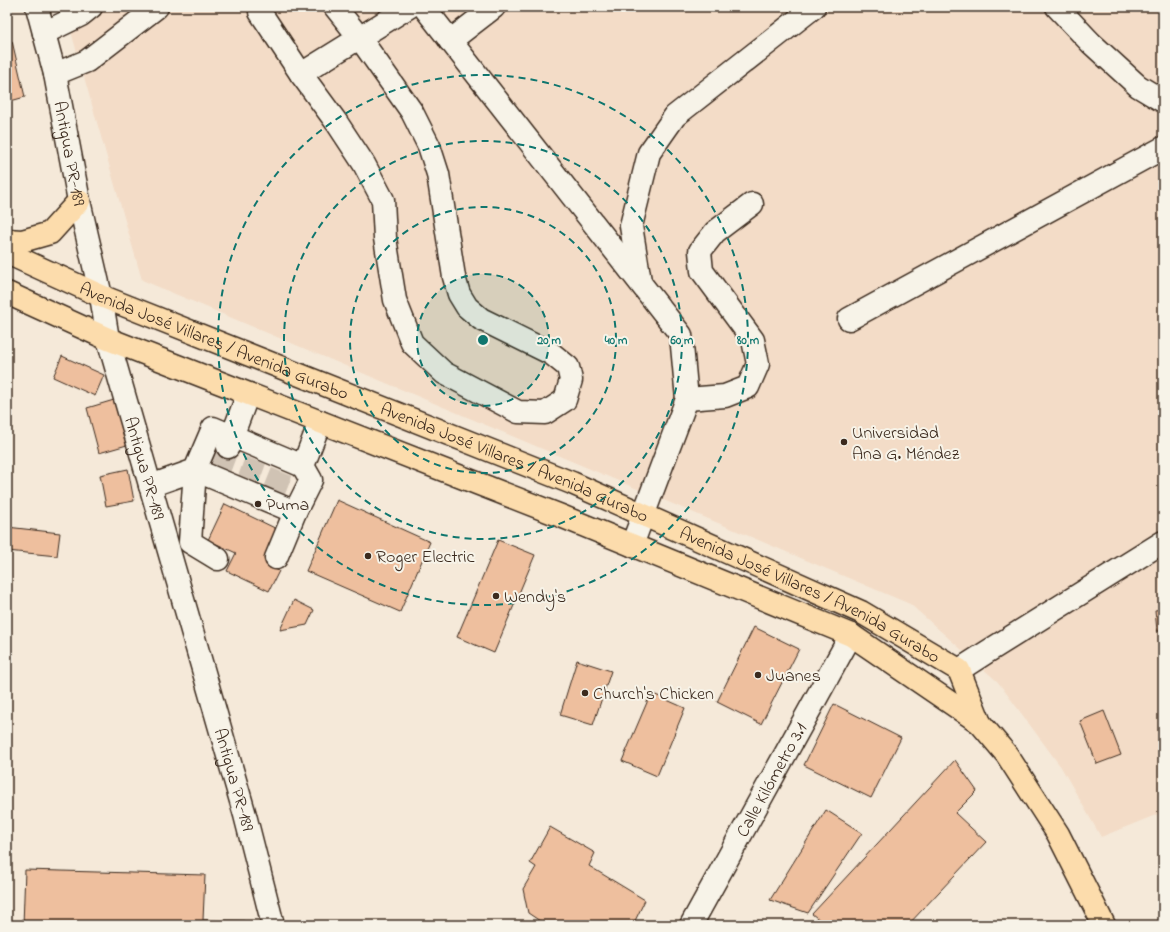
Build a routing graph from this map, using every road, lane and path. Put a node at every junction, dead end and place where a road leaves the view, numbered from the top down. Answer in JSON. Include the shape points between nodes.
{"nodes":[{"id":1,"x":36,"y":7,"type":"edge"},
{"id":2,"x":91,"y":7,"type":"edge"},
{"id":3,"x":157,"y":7,"type":"edge"},
{"id":4,"x":260,"y":7,"type":"edge"},
{"id":5,"x":334,"y":7,"type":"edge"},
{"id":6,"x":409,"y":7,"type":"edge"},
{"id":7,"x":424,"y":7,"type":"edge"},
{"id":8,"x":494,"y":7,"type":"edge"},
{"id":9,"x":814,"y":7,"type":"edge"},
{"id":10,"x":1057,"y":7,"type":"edge"},
{"id":11,"x":44,"y":33,"type":"junction"},
{"id":12,"x":359,"y":37,"type":"junction"},
{"id":13,"x":450,"y":41,"type":"junction"},
{"id":14,"x":55,"y":74,"type":"junction"},
{"id":15,"x":300,"y":74,"type":"junction"},
{"id":16,"x":1163,"y":101,"type":"edge"},
{"id":17,"x":1163,"y":148,"type":"edge"},
{"id":18,"x":79,"y":201,"type":"junction"},
{"id":19,"x":752,"y":204,"type":"dead end"},
{"id":20,"x":7,"y":240,"type":"edge"},
{"id":21,"x":7,"y":253,"type":"edge"},
{"id":22,"x":640,"y":282,"type":"junction"},
{"id":23,"x":7,"y":293,"type":"edge"},
{"id":24,"x":101,"y":296,"type":"junction"},
{"id":25,"x":849,"y":319,"type":"dead end"},
{"id":26,"x":108,"y":339,"type":"junction"},
{"id":27,"x":248,"y":394,"type":"junction"},
{"id":28,"x":687,"y":399,"type":"junction"},
{"id":29,"x":320,"y":422,"type":"junction"},
{"id":30,"x":230,"y":441,"type":"junction"},
{"id":31,"x":290,"y":465,"type":"junction"},
{"id":32,"x":195,"y":470,"type":"junction"},
{"id":33,"x":150,"y":486,"type":"junction"},
{"id":34,"x":295,"y":512,"type":"junction"},
{"id":35,"x":644,"y":515,"type":"junction"},
{"id":36,"x":1163,"y":542,"type":"edge"},
{"id":37,"x":632,"y":545,"type":"junction"},
{"id":38,"x":276,"y":558,"type":"dead end"},
{"id":39,"x":218,"y":559,"type":"dead end"},
{"id":40,"x":851,"y":635,"type":"junction"},
{"id":41,"x":959,"y":670,"type":"junction"},
{"id":42,"x":980,"y":723,"type":"junction"},
{"id":43,"x":273,"y":925,"type":"edge"},
{"id":44,"x":691,"y":925,"type":"edge"},
{"id":45,"x":1104,"y":925,"type":"edge"}],
"edges":[{"from":1,"to":11,"type":"street","name":"Antigua PR-189"},
{"from":2,"to":11,"type":"street","via":[[81,15]]},
{"from":3,"to":14,"type":"street","via":[[87,61]]},
{"from":4,"to":15,"type":"street","via":[[260,12]]},
{"from":5,"to":12,"type":"street"},
{"from":6,"to":12,"type":"street"},
{"from":7,"to":13,"type":"street"},
{"from":8,"to":13,"type":"street"},
{"from":9,"to":22,"type":"street","via":[[675,116],[649,153],[631,226]]},
{"from":10,"to":16,"type":"street","via":[[1091,43],[1138,86]]},
{"from":11,"to":14,"type":"street","name":"Antigua PR-189"},
{"from":12,"to":15,"type":"street"},
{"from":12,"to":15,"type":"street","via":[[412,112],[429,146],[438,174],[454,277],[459,294],[467,307],[481,319],[552,354],[568,367],[571,380],[565,400],[545,413],[518,412],[444,373],[412,343],[395,300],[385,238],[383,200],[341,129]]},
{"from":13,"to":22,"type":"street"},
{"from":14,"to":18,"type":"street","name":"Antigua PR-189"},
{"from":17,"to":25,"type":"street"},
{"from":18,"to":20,"type":"main road","via":[[50,233],[22,242]]},
{"from":18,"to":24,"type":"street","name":"Antigua PR-189"},
{"from":19,"to":28,"type":"street","via":[[715,232],[700,251],[702,271],[754,340],[758,364],[748,387],[725,396]]},
{"from":21,"to":24,"type":"main road","name":"Avenida José Villares / Avenida Gurabo"},
{"from":22,"to":28,"type":"street","via":[[681,335]]},
{"from":23,"to":26,"type":"main road","name":"Avenida José Villares / Avenida Gurabo"},
{"from":24,"to":26,"type":"street","name":"Antigua PR-189"},
{"from":24,"to":35,"type":"main road","name":"Avenida José Villares / Avenida Gurabo","via":[[572,483]]},
{"from":26,"to":27,"type":"main road","name":"Avenida José Villares / Avenida Gurabo"},
{"from":26,"to":33,"type":"street","name":"Antigua PR-189"},
{"from":27,"to":29,"type":"main road","name":"Avenida José Villares / Avenida Gurabo"},
{"from":27,"to":30,"type":"street"},
{"from":28,"to":35,"type":"street"},
{"from":29,"to":31,"type":"street"},
{"from":29,"to":37,"type":"main road","name":"Avenida José Villares / Avenida Gurabo"},
{"from":30,"to":31,"type":"street"},
{"from":30,"to":32,"type":"street","via":[[213,428]]},
{"from":31,"to":34,"type":"street","via":[[311,480]]},
{"from":32,"to":33,"type":"street"},
{"from":32,"to":34,"type":"street","via":[[218,475],[246,486],[272,497]]},
{"from":32,"to":39,"type":"street","via":[[190,542]]},
{"from":33,"to":43,"type":"street","name":"Antigua PR-189","via":[[245,815]]},
{"from":34,"to":38,"type":"street"},
{"from":35,"to":37,"type":"street"},
{"from":35,"to":41,"type":"main road","name":"Avenida José Villares / Avenida Gurabo","via":[[862,612]]},
{"from":36,"to":41,"type":"street"},
{"from":37,"to":40,"type":"main road","name":"Avenida José Villares / Avenida Gurabo"},
{"from":40,"to":42,"type":"main road","name":"Avenida José Villares / Avenida Gurabo"},
{"from":40,"to":44,"type":"street","name":"Calle Kilómetro 3.1"},
{"from":41,"to":42,"type":"main road","name":"Avenida José Villares / Avenida Gurabo"},
{"from":42,"to":45,"type":"main road","name":"Avenida José Villares / Avenida Gurabo","via":[[1007,754],[1058,834]]}]}
